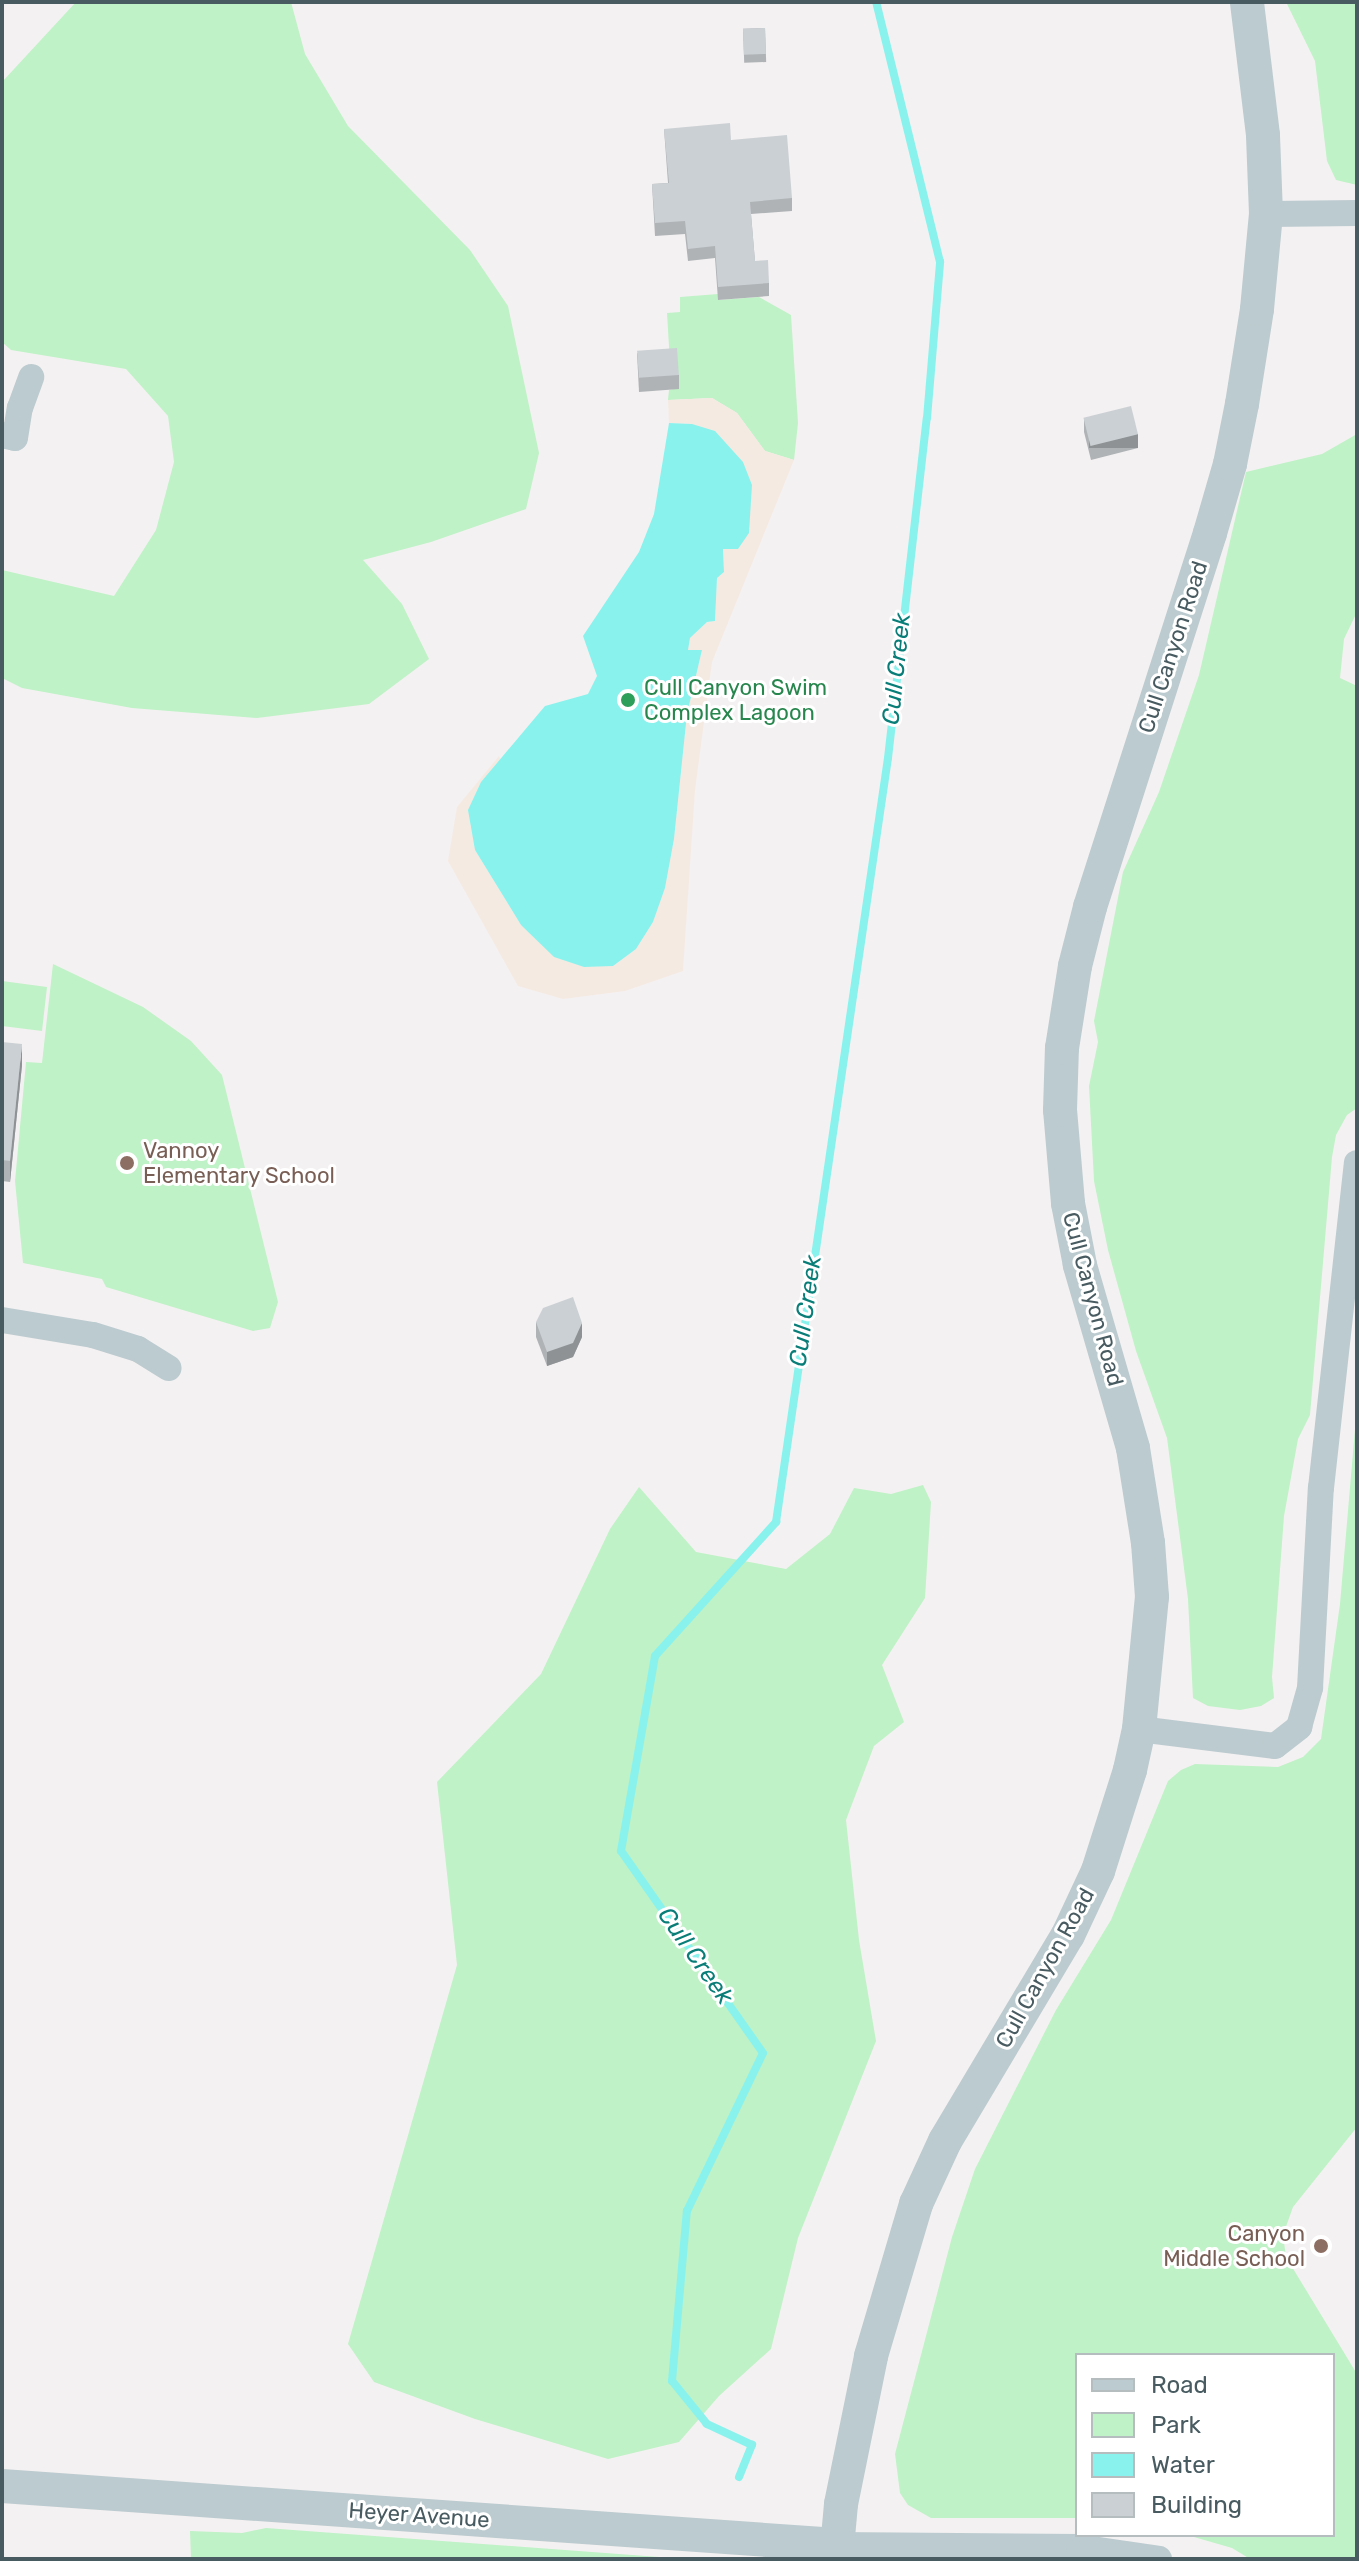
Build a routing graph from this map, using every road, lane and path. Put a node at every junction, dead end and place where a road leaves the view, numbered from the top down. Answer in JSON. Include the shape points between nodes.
{"nodes":[{"id":1,"x":1247,"y":2,"type":"edge"},
{"id":2,"x":1357,"y":213,"type":"edge"},
{"id":3,"x":1266,"y":214,"type":"junction"},
{"id":4,"x":31,"y":377,"type":"dead end"},
{"id":5,"x":2,"y":435,"type":"edge"},
{"id":6,"x":1357,"y":1163,"type":"edge"},
{"id":7,"x":3,"y":1322,"type":"edge"},
{"id":8,"x":168,"y":1368,"type":"dead end"},
{"id":9,"x":1139,"y":1729,"type":"junction"},
{"id":10,"x":2,"y":2486,"type":"edge"},
{"id":11,"x":836,"y":2552,"type":"edge"},
{"id":12,"x":1159,"y":2559,"type":"edge"}],
"edges":[{"from":1,"to":3,"type":"street","name":"Cull Canyon Road","via":[[1263,135]]},
{"from":2,"to":3,"type":"street"},
{"from":3,"to":9,"type":"street","name":"Cull Canyon Road","via":[[1257,309],[1230,464],[1090,907],[1062,1048],[1060,1110],[1068,1203],[1080,1265],[1133,1448],[1148,1543],[1152,1597]]},
{"from":4,"to":5,"type":"street","via":[[15,438]]},
{"from":6,"to":9,"type":"street","via":[[1321,1488],[1310,1688],[1299,1727],[1275,1746]]},
{"from":7,"to":8,"type":"street","via":[[93,1335],[138,1349]]},
{"from":9,"to":11,"type":"street","name":"Cull Canyon Road","via":[[1119,1810],[1092,1884],[945,2141],[916,2204],[871,2356]]},
{"from":10,"to":11,"type":"street","name":"Heyer Avenue"},
{"from":11,"to":12,"type":"street","via":[[1079,2547]]}]}
